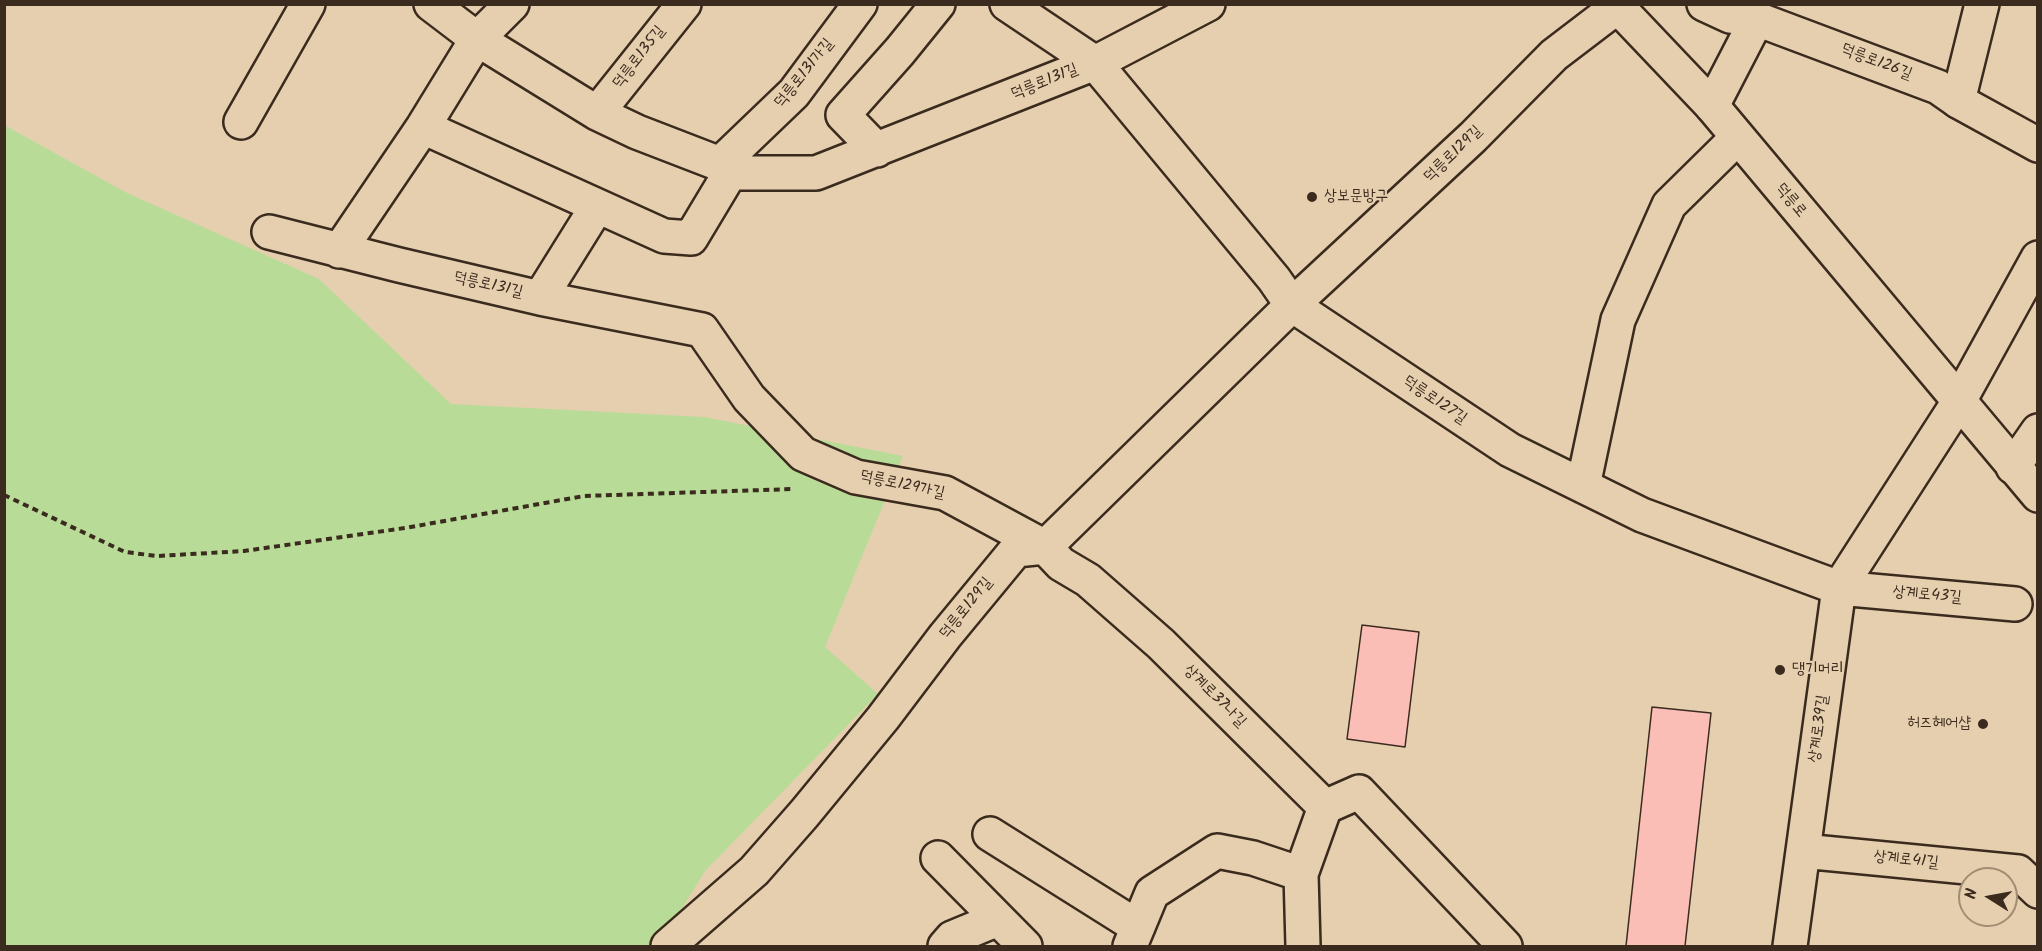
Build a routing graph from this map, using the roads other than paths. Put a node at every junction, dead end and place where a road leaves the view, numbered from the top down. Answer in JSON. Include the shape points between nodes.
{"nodes":[{"id":1,"x":308,"y":4,"type":"edge"},
{"id":2,"x":431,"y":4,"type":"edge"},
{"id":3,"x":512,"y":4,"type":"edge"},
{"id":4,"x":684,"y":4,"type":"edge"},
{"id":5,"x":860,"y":4,"type":"edge"},
{"id":6,"x":938,"y":4,"type":"edge"},
{"id":7,"x":1007,"y":4,"type":"edge"},
{"id":8,"x":1208,"y":4,"type":"edge"},
{"id":9,"x":1704,"y":4,"type":"edge"},
{"id":10,"x":1982,"y":4,"type":"edge"},
{"id":11,"x":1616,"y":6,"type":"edge"},
{"id":12,"x":1757,"y":19,"type":"junction"},
{"id":13,"x":477,"y":39,"type":"junction"},
{"id":14,"x":1095,"y":63,"type":"junction"},
{"id":15,"x":1958,"y":101,"type":"junction"},
{"id":16,"x":1712,"y":106,"type":"junction"},
{"id":17,"x":597,"y":113,"type":"junction"},
{"id":18,"x":241,"y":122,"type":"dead end"},
{"id":19,"x":423,"y":127,"type":"junction"},
{"id":20,"x":1737,"y":138,"type":"junction"},
{"id":21,"x":2037,"y":145,"type":"edge"},
{"id":22,"x":877,"y":150,"type":"junction"},
{"id":23,"x":725,"y":169,"type":"junction"},
{"id":24,"x":603,"y":208,"type":"junction"},
{"id":25,"x":268,"y":232,"type":"dead end"},
{"id":26,"x":339,"y":251,"type":"junction"},
{"id":27,"x":2037,"y":258,"type":"edge"},
{"id":28,"x":540,"y":298,"type":"junction"},
{"id":29,"x":1292,"y":305,"type":"junction"},
{"id":30,"x":1958,"y":403,"type":"junction"},
{"id":31,"x":2037,"y":431,"type":"edge"},
{"id":32,"x":2013,"y":467,"type":"junction"},
{"id":33,"x":1583,"y":486,"type":"junction"},
{"id":34,"x":2037,"y":495,"type":"edge"},
{"id":35,"x":1045,"y":547,"type":"junction"},
{"id":36,"x":1839,"y":588,"type":"junction"},
{"id":37,"x":2015,"y":604,"type":"dead end"},
{"id":38,"x":1325,"y":807,"type":"junction"},
{"id":39,"x":990,"y":834,"type":"dead end"},
{"id":40,"x":1803,"y":851,"type":"junction"},
{"id":41,"x":938,"y":858,"type":"dead end"},
{"id":42,"x":1301,"y":874,"type":"junction"},
{"id":43,"x":2037,"y":891,"type":"edge"},
{"id":44,"x":998,"y":919,"type":"junction"},
{"id":45,"x":1134,"y":937,"type":"edge"},
{"id":46,"x":668,"y":946,"type":"edge"},
{"id":47,"x":945,"y":946,"type":"edge"},
{"id":48,"x":1025,"y":946,"type":"edge"},
{"id":49,"x":1303,"y":946,"type":"edge"},
{"id":50,"x":1505,"y":946,"type":"edge"},
{"id":51,"x":1790,"y":946,"type":"edge"}],
"edges":[{"from":1,"to":18,"type":"street"},
{"from":2,"to":13,"type":"street","name":"덕릉로131길"},
{"from":3,"to":13,"type":"street"},
{"from":4,"to":17,"type":"street","name":"덕릉로135길"},
{"from":5,"to":23,"type":"street","name":"덕릉로131가길","via":[[794,93]]},
{"from":6,"to":22,"type":"street","via":[[843,115]]},
{"from":7,"to":14,"type":"street"},
{"from":8,"to":14,"type":"street","name":"덕릉로131길"},
{"from":9,"to":12,"type":"street","name":"덕릉로126길","via":[[1730,16]]},
{"from":10,"to":15,"type":"street"},
{"from":11,"to":16,"type":"street","name":"덕릉로"},
{"from":11,"to":29,"type":"street","name":"덕릉로129길","via":[[1554,55],[1473,137]]},
{"from":12,"to":15,"type":"street","name":"덕릉로126길","via":[[1938,87]]},
{"from":12,"to":16,"type":"street"},
{"from":13,"to":17,"type":"street","name":"덕릉로131길"},
{"from":13,"to":19,"type":"street"},
{"from":14,"to":22,"type":"street","name":"덕릉로131길"},
{"from":14,"to":29,"type":"street"},
{"from":15,"to":21,"type":"street","name":"덕릉로126길"},
{"from":16,"to":20,"type":"street","name":"덕릉로"},
{"from":17,"to":23,"type":"street","name":"덕릉로131길"},
{"from":19,"to":24,"type":"street"},
{"from":19,"to":26,"type":"street"},
{"from":20,"to":30,"type":"street","name":"덕릉로"},
{"from":20,"to":33,"type":"street","via":[[1669,205],[1618,320]]},
{"from":22,"to":23,"type":"street","name":"덕릉로131길","via":[[816,173]]},
{"from":23,"to":24,"type":"street","via":[[691,238],[664,236]]},
{"from":24,"to":28,"type":"street","name":"덕릉로131길","via":[[593,213]]},
{"from":25,"to":26,"type":"street","name":"덕릉로131길"},
{"from":26,"to":28,"type":"street","name":"덕릉로131길"},
{"from":27,"to":30,"type":"street"},
{"from":28,"to":35,"type":"street","name":"덕릉로129가길","via":[[702,330],[749,398],[803,454],[856,477],[945,493]]},
{"from":29,"to":33,"type":"street","name":"덕릉로127길","via":[[1473,428]]},
{"from":29,"to":35,"type":"street","name":"덕릉로129길"},
{"from":30,"to":32,"type":"street","name":"덕릉로"},
{"from":30,"to":36,"type":"street","name":"상계로39길"},
{"from":31,"to":32,"type":"street"},
{"from":32,"to":34,"type":"street","name":"덕릉로"},
{"from":33,"to":36,"type":"street","name":"덕릉로127길","via":[[1642,515]]},
{"from":35,"to":38,"type":"street","name":"상계로37나길","via":[[1161,644]]},
{"from":35,"to":46,"type":"street","name":"덕릉로129길","via":[[1016,550],[883,718],[754,871]]},
{"from":36,"to":37,"type":"street","name":"상계로43길"},
{"from":36,"to":40,"type":"street","name":"상계로39길"},
{"from":38,"to":42,"type":"street"},
{"from":38,"to":50,"type":"street","via":[[1359,792]]},
{"from":39,"to":45,"type":"street"},
{"from":40,"to":43,"type":"street","name":"상계로41길","via":[[2018,872]]},
{"from":40,"to":51,"type":"street","name":"상계로39길"},
{"from":41,"to":44,"type":"street"},
{"from":42,"to":45,"type":"street","via":[[1217,851],[1152,893]]},
{"from":42,"to":49,"type":"street"},
{"from":44,"to":47,"type":"street","via":[[952,938]]},
{"from":44,"to":48,"type":"street"}]}
